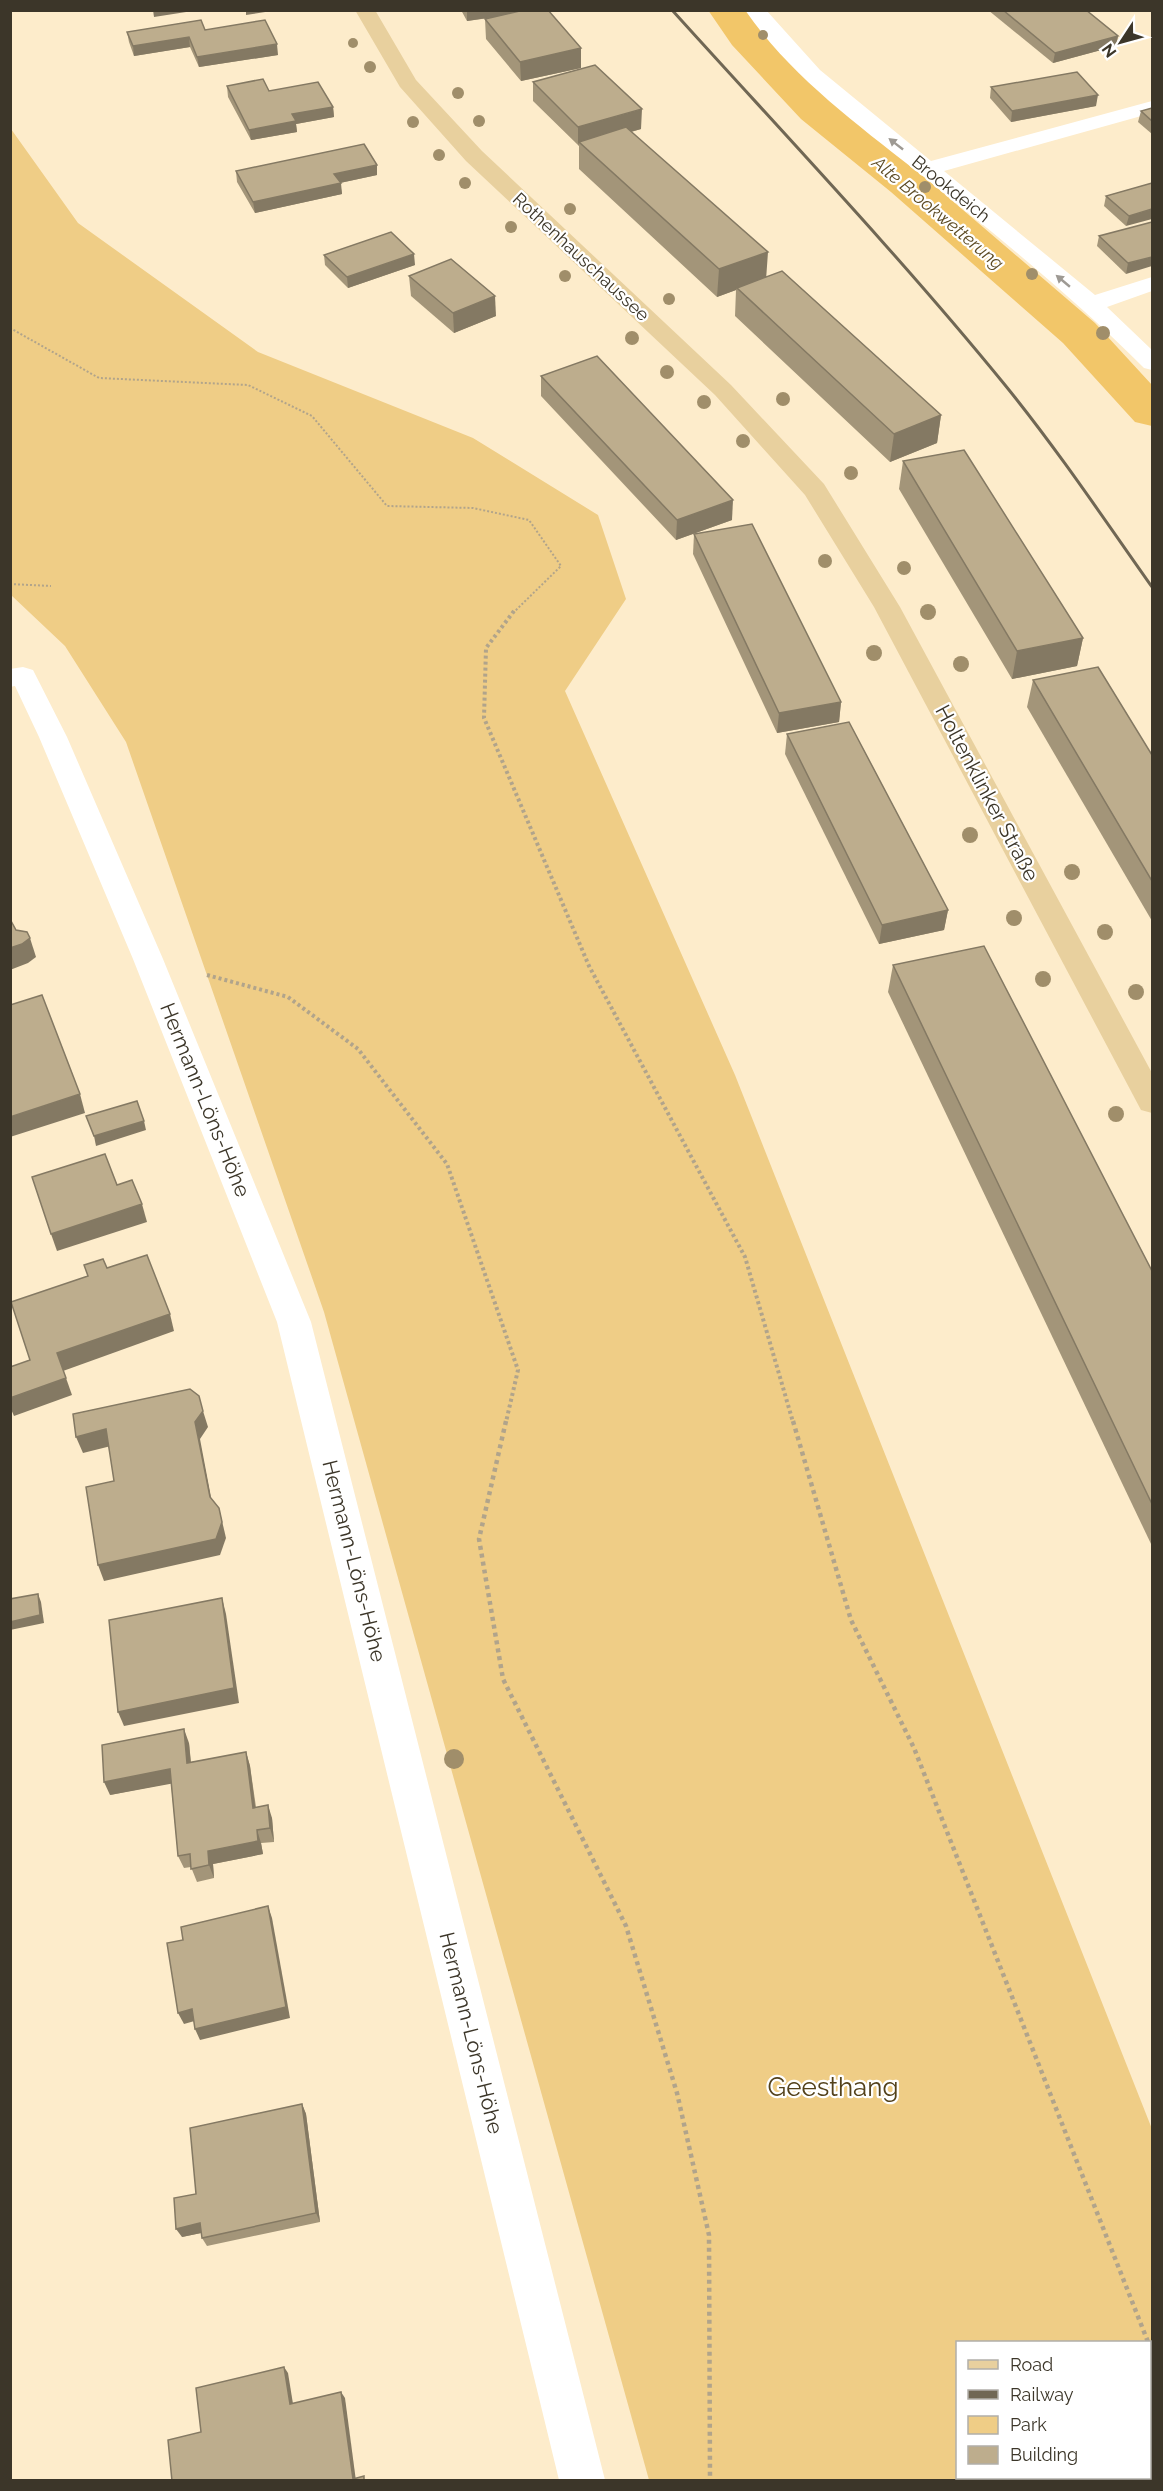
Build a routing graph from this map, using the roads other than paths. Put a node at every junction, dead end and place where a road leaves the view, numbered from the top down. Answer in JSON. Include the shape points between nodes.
{"nodes":[{"id":1,"x":365,"y":10,"type":"edge"},
{"id":2,"x":755,"y":10,"type":"edge"},
{"id":3,"x":1152,"y":107,"type":"edge"},
{"id":4,"x":928,"y":169,"type":"junction"},
{"id":5,"x":1152,"y":284,"type":"edge"},
{"id":6,"x":1092,"y":304,"type":"junction"},
{"id":7,"x":1152,"y":363,"type":"edge"},
{"id":8,"x":814,"y":490,"type":"joint"},
{"id":9,"x":17,"y":677,"type":"edge"},
{"id":10,"x":1152,"y":1101,"type":"edge"},
{"id":11,"x":582,"y":2481,"type":"edge"}],
"edges":[{"from":1,"to":8,"type":"main road","name":"Rothenhauschaussee","via":[[407,83],[474,156],[723,390]]},
{"from":4,"to":2,"type":"street","name":"Brookdeich","one_way":true,"via":[[846,105],[770,32]]},
{"from":3,"to":4,"type":"street"},
{"from":6,"to":4,"type":"street","name":"Brookdeich","one_way":true},
{"from":5,"to":6,"type":"street"},
{"from":6,"to":7,"type":"street","name":"Brookdeich"},
{"from":8,"to":10,"type":"main road","name":"Holtenklinker Straße","via":[[887,607]]},
{"from":9,"to":11,"type":"street","name":"Hermann-Löns-Höhe","via":[[53,737],[148,959],[294,1322]]}]}
